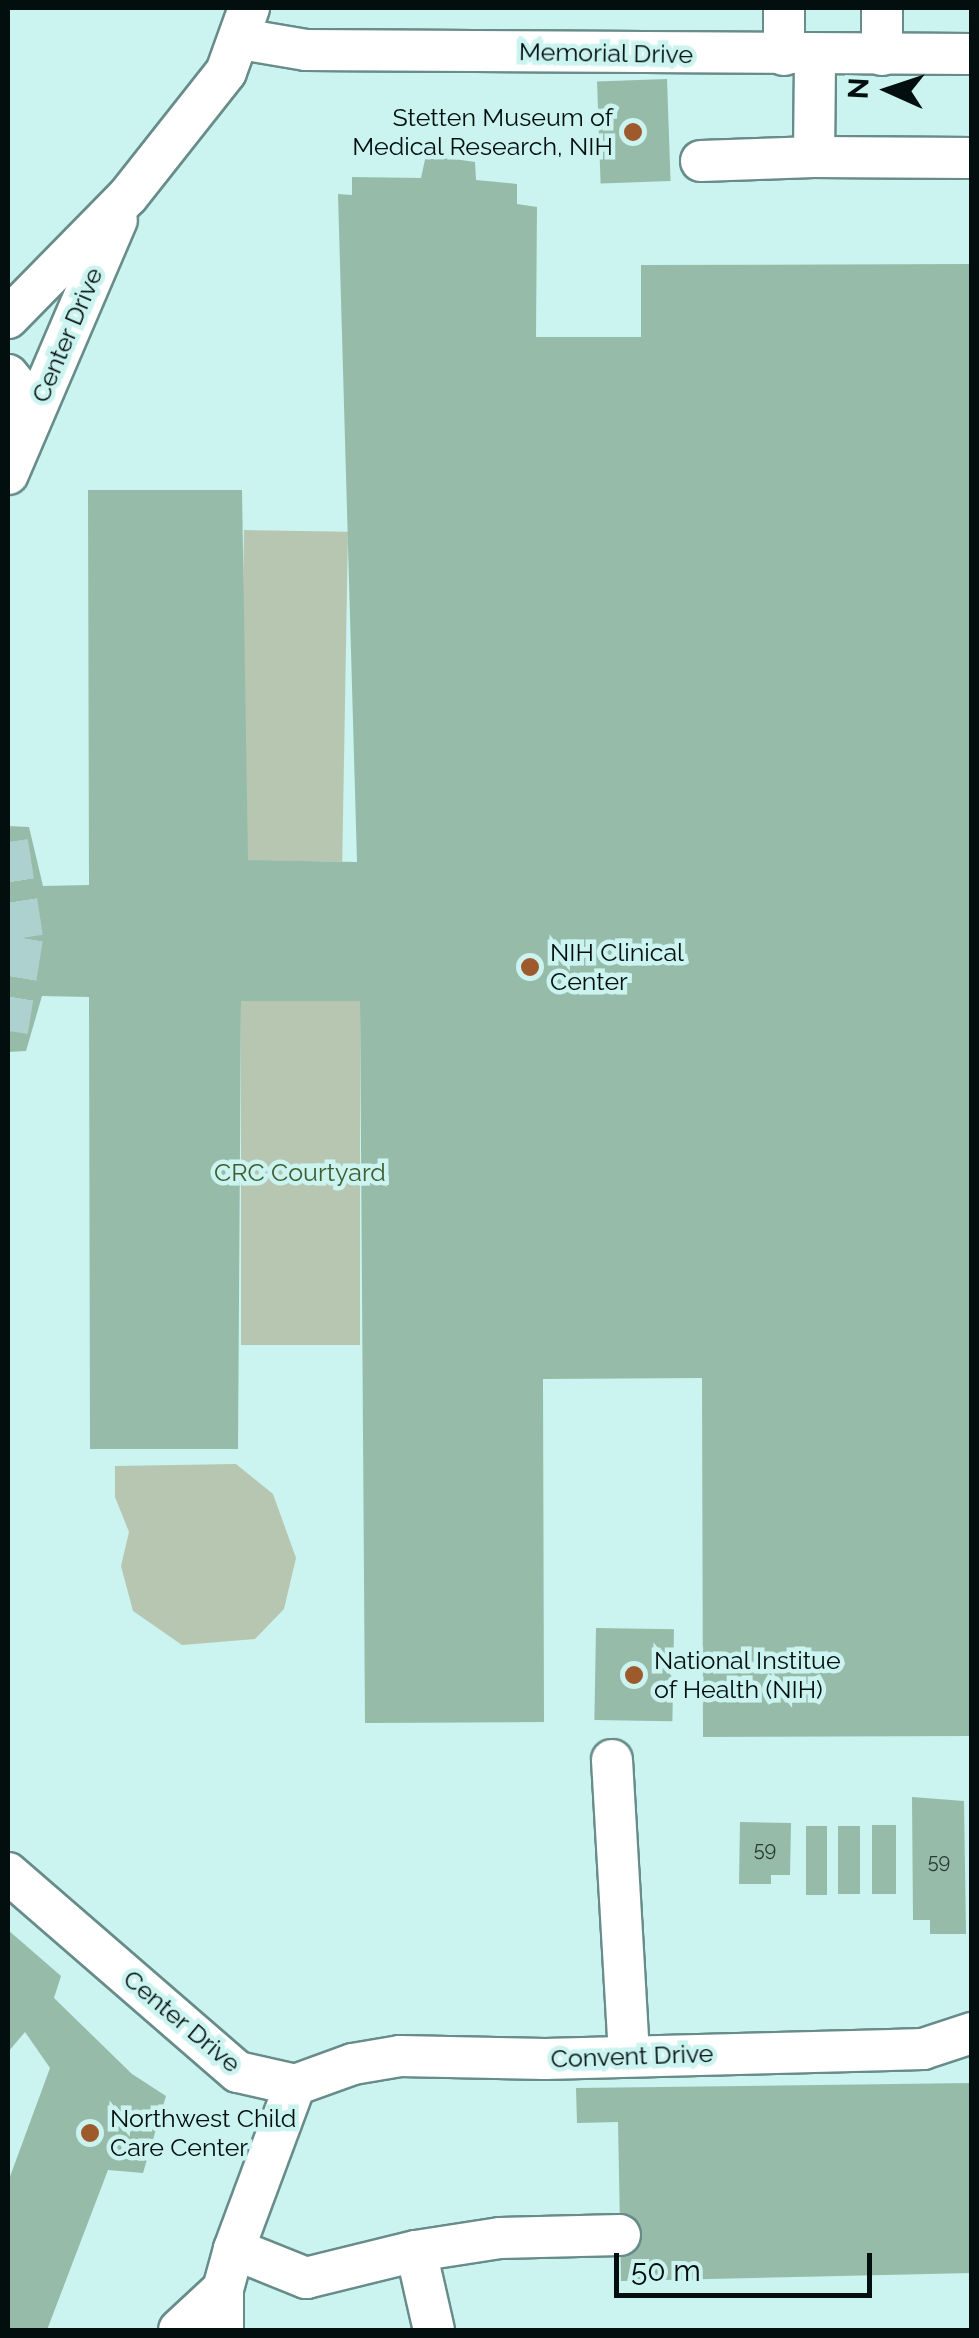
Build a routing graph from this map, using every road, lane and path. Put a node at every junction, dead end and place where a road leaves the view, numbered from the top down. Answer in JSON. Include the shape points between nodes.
{"nodes":[{"id":1,"x":784,"y":8,"type":"edge"},
{"id":2,"x":882,"y":8,"type":"edge"},
{"id":3,"x":245,"y":24,"type":"edge"},
{"id":4,"x":882,"y":54,"type":"junction"},
{"id":5,"x":972,"y":54,"type":"edge"},
{"id":6,"x":800,"y":55,"type":"junction"},
{"id":7,"x":814,"y":158,"type":"junction"},
{"id":8,"x":972,"y":158,"type":"edge"},
{"id":9,"x":701,"y":161,"type":"dead end"},
{"id":10,"x":128,"y":196,"type":"junction"},
{"id":11,"x":8,"y":318,"type":"edge"},
{"id":12,"x":8,"y":375,"type":"edge"},
{"id":13,"x":25,"y":433,"type":"junction"},
{"id":14,"x":8,"y":474,"type":"edge"},
{"id":15,"x":612,"y":1760,"type":"dead end"},
{"id":16,"x":8,"y":1873,"type":"edge"},
{"id":17,"x":972,"y":2032,"type":"edge"},
{"id":18,"x":628,"y":2052,"type":"junction"},
{"id":19,"x":294,"y":2085,"type":"junction"},
{"id":20,"x":620,"y":2236,"type":"dead end"},
{"id":21,"x":234,"y":2250,"type":"junction"},
{"id":22,"x":416,"y":2251,"type":"junction"},
{"id":23,"x":223,"y":2289,"type":"junction"},
{"id":24,"x":179,"y":2330,"type":"edge"},
{"id":25,"x":223,"y":2330,"type":"edge"},
{"id":26,"x":434,"y":2330,"type":"edge"}],
"edges":[{"from":1,"to":6,"type":"street"},
{"from":2,"to":4,"type":"street"},
{"from":3,"to":6,"type":"street","name":"Memorial Drive","via":[[306,50]]},
{"from":3,"to":10,"type":"street","name":"Center Drive","via":[[226,72]]},
{"from":4,"to":5,"type":"street","name":"Memorial Drive"},
{"from":4,"to":6,"type":"street","name":"Memorial Drive"},
{"from":6,"to":7,"type":"street"},
{"from":7,"to":8,"type":"street"},
{"from":7,"to":9,"type":"street"},
{"from":10,"to":11,"type":"street","name":"Center Drive"},
{"from":10,"to":13,"type":"street","name":"Center Drive"},
{"from":12,"to":13,"type":"street","via":[[21,391]]},
{"from":13,"to":14,"type":"street","name":"Center Drive"},
{"from":15,"to":18,"type":"street"},
{"from":16,"to":19,"type":"street","name":"Center Drive","via":[[238,2072]]},
{"from":17,"to":18,"type":"street","name":"Convent Drive","via":[[923,2049]]},
{"from":18,"to":19,"type":"street","name":"Convent Drive","via":[[545,2059],[400,2056]]},
{"from":19,"to":21,"type":"street"},
{"from":20,"to":22,"type":"street","via":[[500,2238]]},
{"from":21,"to":22,"type":"street","via":[[306,2278]]},
{"from":21,"to":23,"type":"street"},
{"from":22,"to":26,"type":"street"},
{"from":23,"to":24,"type":"street"},
{"from":23,"to":25,"type":"street"}]}
